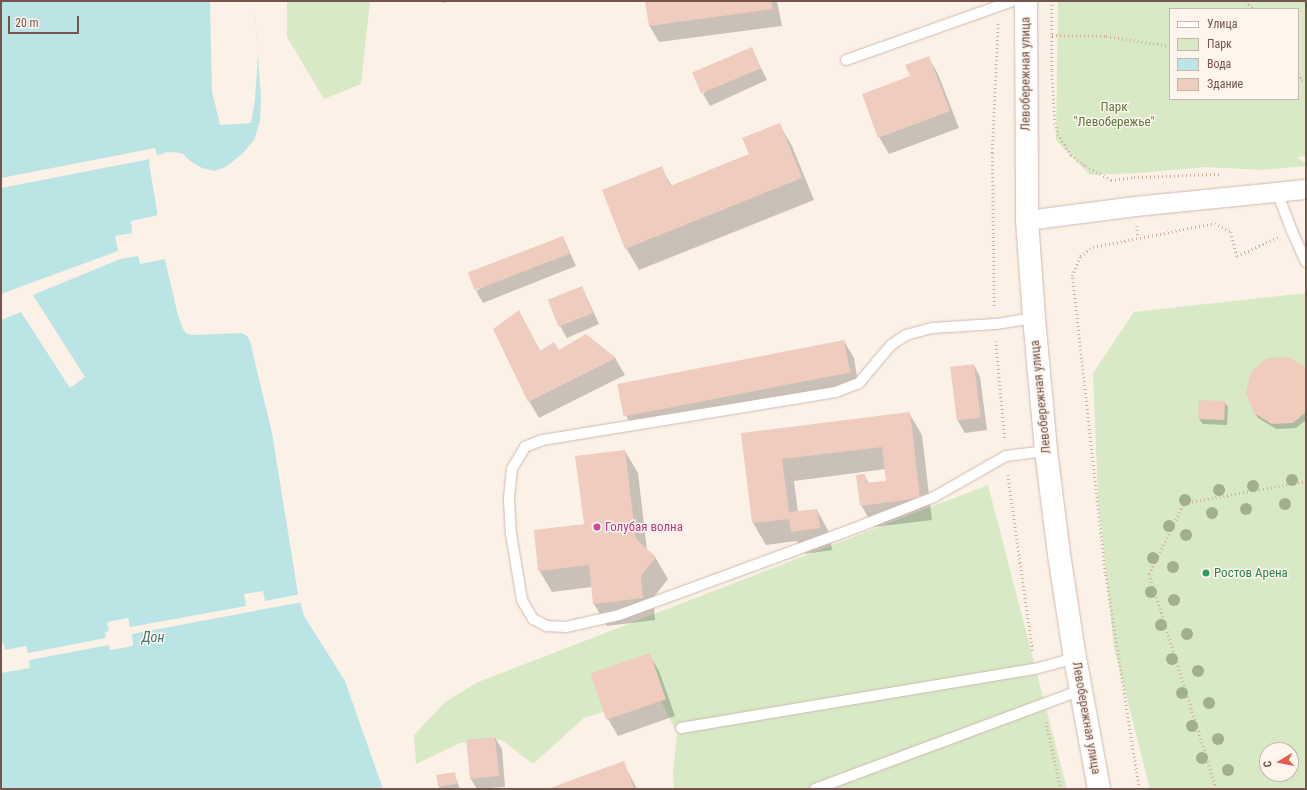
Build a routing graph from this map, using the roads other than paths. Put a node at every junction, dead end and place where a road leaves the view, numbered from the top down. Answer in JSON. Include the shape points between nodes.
{"nodes":[{"id":1,"x":1013,"y":1,"type":"edge"},
{"id":2,"x":1026,"y":1,"type":"edge"},
{"id":3,"x":846,"y":60,"type":"dead end"},
{"id":4,"x":1306,"y":189,"type":"edge"},
{"id":5,"x":1277,"y":192,"type":"junction"},
{"id":6,"x":1027,"y":220,"type":"junction"},
{"id":7,"x":1306,"y":262,"type":"edge"},
{"id":8,"x":1034,"y":318,"type":"junction"},
{"id":9,"x":1046,"y":451,"type":"junction"},
{"id":10,"x":1075,"y":658,"type":"junction"},
{"id":11,"x":1081,"y":690,"type":"junction"},
{"id":12,"x":681,"y":728,"type":"dead end"},
{"id":13,"x":815,"y":789,"type":"edge"},
{"id":14,"x":1099,"y":789,"type":"edge"}],
"edges":[{"from":1,"to":3,"type":"lane"},
{"from":2,"to":6,"type":"main road","name":"Левобережная улица"},
{"from":4,"to":5,"type":"street"},
{"from":5,"to":6,"type":"street"},
{"from":5,"to":7,"type":"lane"},
{"from":6,"to":8,"type":"main road","name":"Левобережная улица"},
{"from":8,"to":9,"type":"main road","name":"Левобережная улица"},
{"from":8,"to":9,"type":"lane","via":[[994,324],[932,328],[906,335],[891,345],[859,383],[836,392],[542,440],[525,447],[512,469],[509,500],[522,600],[533,619],[547,626],[566,627],[619,615],[934,497],[1006,456]]},
{"from":9,"to":10,"type":"main road","name":"Левобережная улица"},
{"from":10,"to":11,"type":"main road","name":"Левобережная улица"},
{"from":10,"to":12,"type":"lane","via":[[1035,669]]},
{"from":11,"to":13,"type":"lane"},
{"from":11,"to":14,"type":"main road","name":"Левобережная улица"}]}
